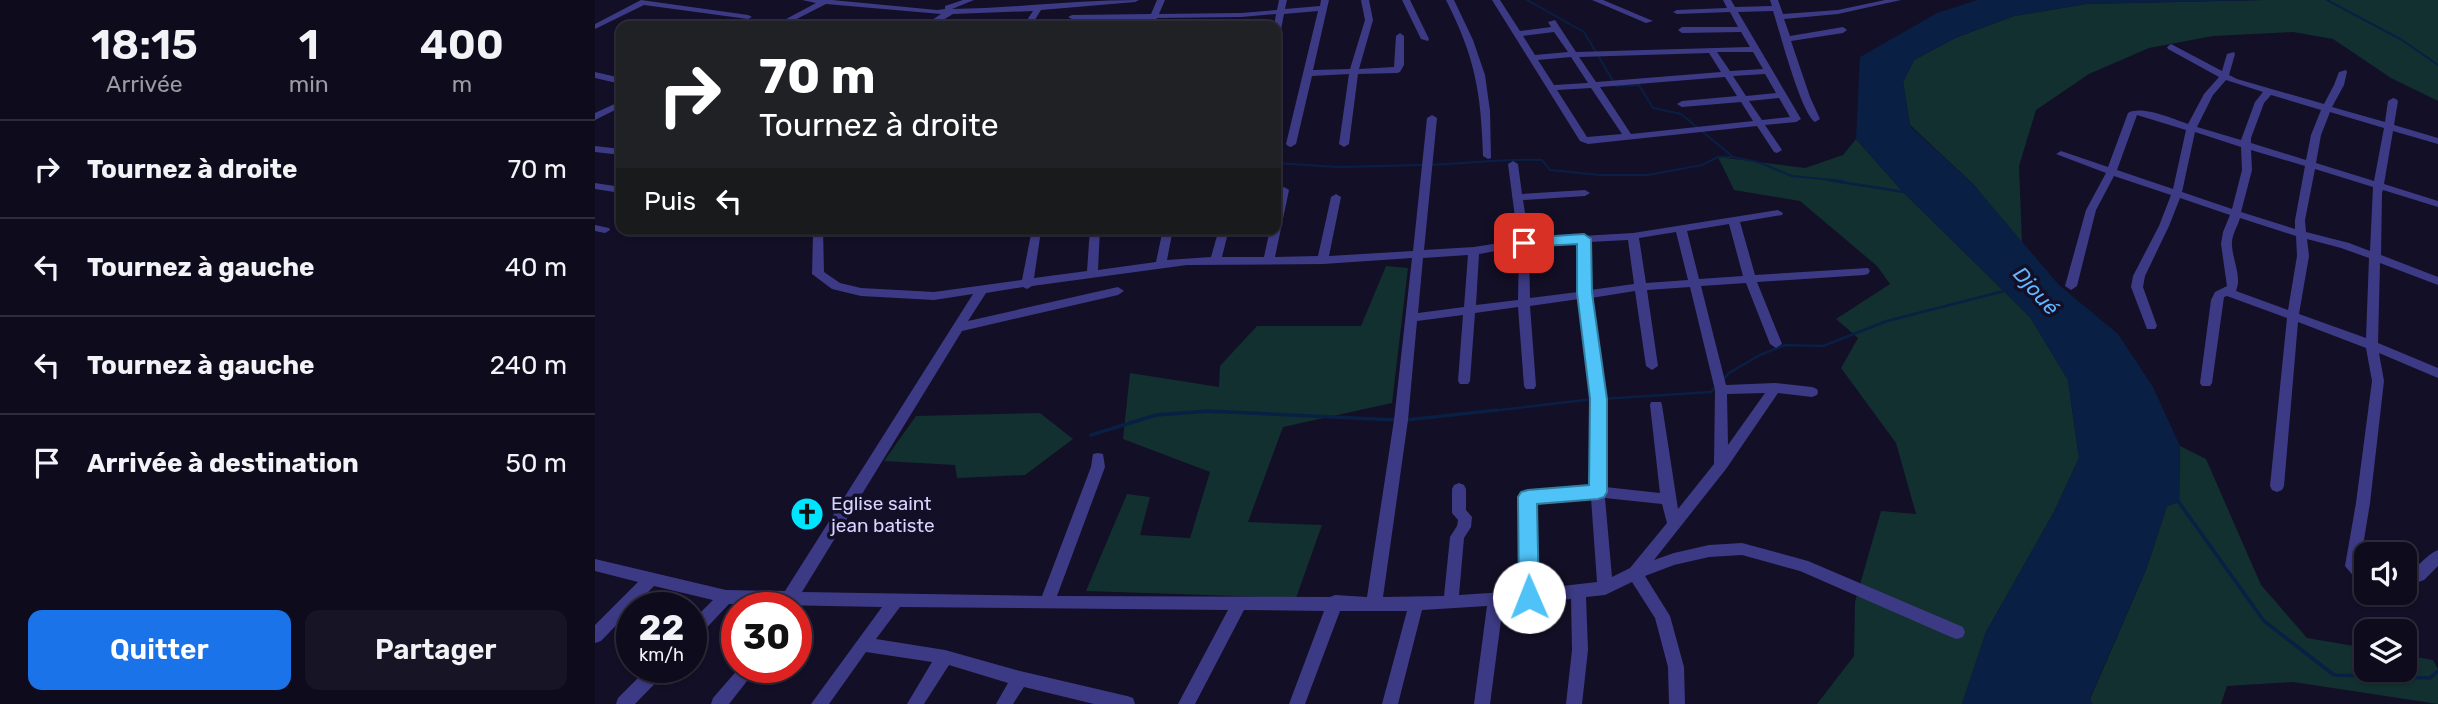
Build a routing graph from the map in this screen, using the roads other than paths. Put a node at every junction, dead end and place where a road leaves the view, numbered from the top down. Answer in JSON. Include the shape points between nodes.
{"nodes":[{"id":1,"x":806,"y":0,"type":"edge"},
{"id":2,"x":875,"y":0,"type":"edge"},
{"id":3,"x":921,"y":0,"type":"edge"},
{"id":4,"x":970,"y":0,"type":"edge"},
{"id":5,"x":1026,"y":0,"type":"edge"},
{"id":6,"x":1135,"y":0,"type":"edge"},
{"id":7,"x":1161,"y":0,"type":"edge"},
{"id":8,"x":1283,"y":0,"type":"edge"},
{"id":9,"x":1365,"y":0,"type":"edge"},
{"id":10,"x":1406,"y":0,"type":"edge"},
{"id":11,"x":1450,"y":0,"type":"edge"},
{"id":12,"x":1496,"y":0,"type":"edge"},
{"id":13,"x":1596,"y":0,"type":"edge"},
{"id":14,"x":1727,"y":0,"type":"edge"},
{"id":15,"x":1897,"y":0,"type":"edge"},
{"id":16,"x":645,"y":1,"type":"edge"},
{"id":17,"x":1121,"y":1,"type":"edge"},
{"id":18,"x":822,"y":2,"type":"edge"},
{"id":19,"x":1077,"y":2,"type":"edge"},
{"id":20,"x":1324,"y":4,"type":"edge"},
{"id":21,"x":864,"y":6,"type":"junction"},
{"id":22,"x":1776,"y":8,"type":"edge"},
{"id":23,"x":1038,"y":9,"type":"junction"},
{"id":24,"x":908,"y":10,"type":"junction"},
{"id":25,"x":1733,"y":10,"type":"junction"},
{"id":26,"x":952,"y":11,"type":"junction"},
{"id":27,"x":997,"y":11,"type":"junction"},
{"id":28,"x":1282,"y":11,"type":"junction"},
{"id":29,"x":937,"y":12,"type":"junction"},
{"id":30,"x":1678,"y":12,"type":"dead end"},
{"id":31,"x":1154,"y":15,"type":"junction"},
{"id":32,"x":1241,"y":15,"type":"junction"},
{"id":33,"x":1112,"y":16,"type":"junction"},
{"id":34,"x":1194,"y":16,"type":"junction"},
{"id":35,"x":748,"y":17,"type":"dead end"},
{"id":36,"x":1072,"y":17,"type":"junction"},
{"id":37,"x":786,"y":21,"type":"edge"},
{"id":38,"x":935,"y":21,"type":"edge"},
{"id":39,"x":1030,"y":21,"type":"edge"},
{"id":40,"x":1070,"y":21,"type":"edge"},
{"id":41,"x":1110,"y":21,"type":"edge"},
{"id":42,"x":1151,"y":21,"type":"edge"},
{"id":43,"x":1192,"y":21,"type":"edge"},
{"id":44,"x":1238,"y":21,"type":"edge"},
{"id":45,"x":1280,"y":21,"type":"edge"},
{"id":46,"x":1649,"y":21,"type":"dead end"},
{"id":47,"x":595,"y":27,"type":"edge"},
{"id":48,"x":1744,"y":29,"type":"junction"},
{"id":49,"x":1682,"y":30,"type":"dead end"},
{"id":50,"x":1843,"y":30,"type":"dead end"},
{"id":51,"x":1518,"y":34,"type":"junction"},
{"id":52,"x":1400,"y":36,"type":"dead end"},
{"id":53,"x":1425,"y":39,"type":"dead end"},
{"id":54,"x":1785,"y":39,"type":"junction"},
{"id":55,"x":2171,"y":47,"type":"dead end"},
{"id":56,"x":1756,"y":50,"type":"junction"},
{"id":57,"x":1712,"y":51,"type":"junction"},
{"id":58,"x":1576,"y":54,"type":"junction"},
{"id":59,"x":2231,"y":54,"type":"dead end"},
{"id":60,"x":1534,"y":58,"type":"junction"},
{"id":61,"x":1769,"y":71,"type":"junction"},
{"id":62,"x":1354,"y":72,"type":"junction"},
{"id":63,"x":2343,"y":72,"type":"dead end"},
{"id":64,"x":1310,"y":73,"type":"junction"},
{"id":65,"x":1727,"y":73,"type":"junction"},
{"id":66,"x":595,"y":75,"type":"edge"},
{"id":67,"x":2224,"y":77,"type":"junction"},
{"id":68,"x":616,"y":80,"type":"edge"},
{"id":69,"x":1595,"y":83,"type":"junction"},
{"id":70,"x":1553,"y":88,"type":"junction"},
{"id":71,"x":2269,"y":92,"type":"junction"},
{"id":72,"x":1783,"y":95,"type":"junction"},
{"id":73,"x":1744,"y":98,"type":"junction"},
{"id":74,"x":2393,"y":101,"type":"dead end"},
{"id":75,"x":1682,"y":104,"type":"dead end"},
{"id":76,"x":616,"y":106,"type":"edge"},
{"id":77,"x":2326,"y":109,"type":"junction"},
{"id":78,"x":605,"y":112,"type":"junction"},
{"id":79,"x":616,"y":114,"type":"edge"},
{"id":80,"x":595,"y":117,"type":"edge"},
{"id":81,"x":1433,"y":118,"type":"dead end"},
{"id":82,"x":1815,"y":119,"type":"dead end"},
{"id":83,"x":1761,"y":123,"type":"junction"},
{"id":84,"x":2192,"y":126,"type":"junction"},
{"id":85,"x":2389,"y":128,"type":"junction"},
{"id":86,"x":1628,"y":136,"type":"junction"},
{"id":87,"x":2438,"y":141,"type":"edge"},
{"id":88,"x":2245,"y":143,"type":"junction"},
{"id":89,"x":1291,"y":144,"type":"dead end"},
{"id":90,"x":1344,"y":144,"type":"dead end"},
{"id":91,"x":595,"y":149,"type":"edge"},
{"id":92,"x":1777,"y":150,"type":"dead end"},
{"id":93,"x":616,"y":151,"type":"edge"},
{"id":94,"x":2060,"y":154,"type":"dead end"},
{"id":95,"x":1488,"y":156,"type":"dead end"},
{"id":96,"x":1513,"y":164,"type":"dead end"},
{"id":97,"x":2312,"y":165,"type":"junction"},
{"id":98,"x":2112,"y":170,"type":"junction"},
{"id":99,"x":595,"y":186,"type":"edge"},
{"id":100,"x":2377,"y":186,"type":"junction"},
{"id":101,"x":616,"y":189,"type":"edge"},
{"id":102,"x":1284,"y":190,"type":"dead end"},
{"id":103,"x":2176,"y":192,"type":"junction"},
{"id":104,"x":1585,"y":193,"type":"dead end"},
{"id":105,"x":1336,"y":197,"type":"dead end"},
{"id":106,"x":1517,"y":197,"type":"junction"},
{"id":107,"x":1281,"y":204,"type":"edge"},
{"id":108,"x":2438,"y":204,"type":"edge"},
{"id":109,"x":2235,"y":212,"type":"junction"},
{"id":110,"x":1778,"y":213,"type":"dead end"},
{"id":111,"x":1734,"y":221,"type":"junction"},
{"id":112,"x":1681,"y":230,"type":"junction"},
{"id":113,"x":2303,"y":234,"type":"junction"},
{"id":114,"x":817,"y":235,"type":"edge"},
{"id":115,"x":1035,"y":235,"type":"edge"},
{"id":116,"x":1095,"y":235,"type":"edge"},
{"id":117,"x":1167,"y":235,"type":"edge"},
{"id":118,"x":1222,"y":235,"type":"edge"},
{"id":119,"x":1274,"y":235,"type":"edge"},
{"id":120,"x":1633,"y":236,"type":"junction"},
{"id":121,"x":1584,"y":239,"type":"junction"},
{"id":122,"x":1524,"y":243,"type":"junction"},
{"id":123,"x":1474,"y":251,"type":"junction"},
{"id":124,"x":1418,"y":254,"type":"junction"},
{"id":125,"x":2374,"y":256,"type":"junction"},
{"id":126,"x":1216,"y":259,"type":"junction"},
{"id":127,"x":1269,"y":260,"type":"junction"},
{"id":128,"x":1323,"y":260,"type":"junction"},
{"id":129,"x":1161,"y":264,"type":"junction"},
{"id":130,"x":1864,"y":271,"type":"dead end"},
{"id":131,"x":1092,"y":275,"type":"junction"},
{"id":132,"x":1750,"y":279,"type":"junction"},
{"id":133,"x":2438,"y":281,"type":"edge"},
{"id":134,"x":1027,"y":285,"type":"junction"},
{"id":135,"x":1694,"y":285,"type":"junction"},
{"id":136,"x":2071,"y":286,"type":"dead end"},
{"id":137,"x":1640,"y":287,"type":"junction"},
{"id":138,"x":981,"y":291,"type":"junction"},
{"id":139,"x":1118,"y":291,"type":"dead end"},
{"id":140,"x":2225,"y":291,"type":"junction"},
{"id":141,"x":1584,"y":293,"type":"junction"},
{"id":142,"x":1524,"y":303,"type":"junction"},
{"id":143,"x":1469,"y":310,"type":"junction"},
{"id":144,"x":2293,"y":316,"type":"junction"},
{"id":145,"x":1412,"y":318,"type":"junction"},
{"id":146,"x":2151,"y":326,"type":"dead end"},
{"id":147,"x":957,"y":328,"type":"junction"},
{"id":148,"x":1776,"y":344,"type":"dead end"},
{"id":149,"x":2372,"y":345,"type":"junction"},
{"id":150,"x":1652,"y":366,"type":"dead end"},
{"id":151,"x":2438,"y":373,"type":"edge"},
{"id":152,"x":1464,"y":381,"type":"dead end"},
{"id":153,"x":2206,"y":383,"type":"dead end"},
{"id":154,"x":1530,"y":386,"type":"dead end"},
{"id":155,"x":1775,"y":388,"type":"junction"},
{"id":156,"x":1721,"y":390,"type":"junction"},
{"id":157,"x":1812,"y":391,"type":"dead end"},
{"id":158,"x":1656,"y":405,"type":"dead end"},
{"id":159,"x":1098,"y":458,"type":"dead end"},
{"id":160,"x":1721,"y":465,"type":"junction"},
{"id":161,"x":2277,"y":486,"type":"dead end"},
{"id":162,"x":1459,"y":489,"type":"dead end"},
{"id":163,"x":1598,"y":492,"type":"junction"},
{"id":164,"x":1668,"y":499,"type":"junction"},
{"id":165,"x":1674,"y":523,"type":"junction"},
{"id":166,"x":2356,"y":542,"type":"edge"},
{"id":167,"x":2438,"y":556,"type":"edge"},
{"id":168,"x":595,"y":565,"type":"edge"},
{"id":169,"x":1636,"y":573,"type":"junction"},
{"id":170,"x":2417,"y":576,"type":"edge"},
{"id":171,"x":651,"y":579,"type":"junction"},
{"id":172,"x":1605,"y":588,"type":"junction"},
{"id":173,"x":802,"y":592,"type":"edge"},
{"id":174,"x":1578,"y":592,"type":"junction"},
{"id":175,"x":721,"y":596,"type":"edge"},
{"id":176,"x":1529,"y":597,"type":"junction"},
{"id":177,"x":1496,"y":599,"type":"junction"},
{"id":178,"x":895,"y":601,"type":"junction"},
{"id":179,"x":721,"y":602,"type":"edge"},
{"id":180,"x":1335,"y":602,"type":"junction"},
{"id":181,"x":1451,"y":602,"type":"junction"},
{"id":182,"x":812,"y":603,"type":"edge"},
{"id":183,"x":1047,"y":603,"type":"junction"},
{"id":184,"x":1239,"y":604,"type":"junction"},
{"id":185,"x":1374,"y":604,"type":"junction"},
{"id":186,"x":1416,"y":604,"type":"junction"},
{"id":187,"x":707,"y":617,"type":"edge"},
{"id":188,"x":1957,"y":632,"type":"dead end"},
{"id":189,"x":595,"y":636,"type":"edge"},
{"id":190,"x":865,"y":645,"type":"junction"},
{"id":191,"x":945,"y":657,"type":"junction"},
{"id":192,"x":1020,"y":679,"type":"junction"},
{"id":193,"x":644,"y":683,"type":"edge"},
{"id":194,"x":737,"y":683,"type":"edge"},
{"id":195,"x":1101,"y":701,"type":"edge"},
{"id":196,"x":624,"y":704,"type":"edge"},
{"id":197,"x":719,"y":704,"type":"edge"},
{"id":198,"x":819,"y":704,"type":"edge"},
{"id":199,"x":915,"y":704,"type":"edge"},
{"id":200,"x":1005,"y":704,"type":"edge"},
{"id":201,"x":1127,"y":704,"type":"edge"},
{"id":202,"x":1187,"y":704,"type":"edge"},
{"id":203,"x":1297,"y":704,"type":"edge"},
{"id":204,"x":1389,"y":704,"type":"edge"},
{"id":205,"x":1482,"y":704,"type":"edge"},
{"id":206,"x":1574,"y":704,"type":"edge"},
{"id":207,"x":1677,"y":704,"type":"edge"}],
"edges":[{"from":1,"to":18,"type":"street"},
{"from":2,"to":21,"type":"street"},
{"from":3,"to":24,"type":"street"},
{"from":4,"to":29,"type":"street"},
{"from":5,"to":27,"type":"street"},
{"from":6,"to":17,"type":"street"},
{"from":7,"to":31,"type":"street"},
{"from":8,"to":28,"type":"street"},
{"from":9,"to":62,"type":"street","via":[[1369,20]]},
{"from":10,"to":53,"type":"street"},
{"from":11,"to":95,"type":"street","via":[[1475,50],[1484,81]]},
{"from":12,"to":51,"type":"street"},
{"from":13,"to":46,"type":"street"},
{"from":14,"to":25,"type":"street"},
{"from":15,"to":22,"type":"street","via":[[1837,12]]},
{"from":16,"to":35,"type":"street"},
{"from":16,"to":47,"type":"street"},
{"from":17,"to":19,"type":"street"},
{"from":17,"to":33,"type":"street"},
{"from":18,"to":21,"type":"street"},
{"from":18,"to":37,"type":"street"},
{"from":19,"to":23,"type":"street"},
{"from":19,"to":36,"type":"street"},
{"from":20,"to":28,"type":"street"},
{"from":20,"to":64,"type":"street"},
{"from":21,"to":24,"type":"street"},
{"from":22,"to":25,"type":"street"},
{"from":22,"to":54,"type":"street"},
{"from":23,"to":27,"type":"street"},
{"from":23,"to":39,"type":"street"},
{"from":24,"to":29,"type":"street"},
{"from":25,"to":30,"type":"street"},
{"from":25,"to":48,"type":"street"},
{"from":26,"to":27,"type":"street"},
{"from":26,"to":29,"type":"street"},
{"from":26,"to":38,"type":"street"},
{"from":28,"to":32,"type":"street"},
{"from":28,"to":45,"type":"street"},
{"from":31,"to":33,"type":"street"},
{"from":31,"to":34,"type":"street"},
{"from":31,"to":42,"type":"street"},
{"from":32,"to":34,"type":"street"},
{"from":32,"to":44,"type":"street"},
{"from":33,"to":36,"type":"street"},
{"from":33,"to":41,"type":"street"},
{"from":34,"to":43,"type":"street"},
{"from":36,"to":40,"type":"street"},
{"from":48,"to":49,"type":"street"},
{"from":48,"to":56,"type":"street"},
{"from":50,"to":54,"type":"street"},
{"from":51,"to":58,"type":"street","via":[[1555,25]]},
{"from":51,"to":60,"type":"street"},
{"from":52,"to":62,"type":"street","via":[[1397,70]]},
{"from":54,"to":82,"type":"street"},
{"from":55,"to":67,"type":"street"},
{"from":56,"to":57,"type":"street"},
{"from":56,"to":61,"type":"street"},
{"from":57,"to":58,"type":"street"},
{"from":57,"to":65,"type":"street"},
{"from":58,"to":60,"type":"street"},
{"from":58,"to":69,"type":"street"},
{"from":59,"to":67,"type":"street"},
{"from":60,"to":70,"type":"street"},
{"from":61,"to":65,"type":"street"},
{"from":61,"to":72,"type":"street"},
{"from":62,"to":64,"type":"street"},
{"from":62,"to":90,"type":"street"},
{"from":63,"to":77,"type":"street"},
{"from":64,"to":89,"type":"street"},
{"from":65,"to":69,"type":"street"},
{"from":65,"to":73,"type":"street"},
{"from":66,"to":68,"type":"street"},
{"from":67,"to":71,"type":"street"},
{"from":67,"to":84,"type":"street"},
{"from":69,"to":70,"type":"street"},
{"from":69,"to":86,"type":"street"},
{"from":70,"to":86,"type":"street","via":[[1585,140]]},
{"from":71,"to":77,"type":"street"},
{"from":71,"to":88,"type":"street","via":[[2260,102]]},
{"from":72,"to":73,"type":"street"},
{"from":72,"to":83,"type":"street","via":[[1796,119]]},
{"from":73,"to":75,"type":"street"},
{"from":73,"to":83,"type":"street"},
{"from":74,"to":85,"type":"street"},
{"from":76,"to":78,"type":"street"},
{"from":77,"to":85,"type":"street"},
{"from":77,"to":97,"type":"street"},
{"from":78,"to":79,"type":"street"},
{"from":78,"to":80,"type":"street"},
{"from":81,"to":124,"type":"street"},
{"from":83,"to":86,"type":"street"},
{"from":83,"to":92,"type":"street"},
{"from":84,"to":88,"type":"street"},
{"from":84,"to":98,"type":"street","via":[[2133,113]]},
{"from":84,"to":103,"type":"street"},
{"from":85,"to":87,"type":"street"},
{"from":85,"to":100,"type":"street"},
{"from":88,"to":97,"type":"street"},
{"from":88,"to":109,"type":"street","via":[[2247,170]]},
{"from":91,"to":93,"type":"street"},
{"from":94,"to":98,"type":"street"},
{"from":96,"to":106,"type":"street"},
{"from":97,"to":100,"type":"street"},
{"from":97,"to":113,"type":"street","via":[[2300,220]]},
{"from":98,"to":103,"type":"street"},
{"from":98,"to":136,"type":"street","via":[[2091,210]]},
{"from":99,"to":101,"type":"street"},
{"from":100,"to":108,"type":"street"},
{"from":100,"to":125,"type":"street"},
{"from":102,"to":107,"type":"street"},
{"from":103,"to":109,"type":"street"},
{"from":103,"to":146,"type":"street","via":[[2139,276],[2137,287]]},
{"from":104,"to":106,"type":"street"},
{"from":105,"to":128,"type":"street"},
{"from":106,"to":122,"type":"street"},
{"from":109,"to":113,"type":"street"},
{"from":109,"to":140,"type":"street","via":[[2226,244],[2234,282]]},
{"from":110,"to":111,"type":"street"},
{"from":111,"to":112,"type":"street"},
{"from":111,"to":132,"type":"street"},
{"from":112,"to":120,"type":"street"},
{"from":112,"to":135,"type":"street"},
{"from":113,"to":125,"type":"street"},
{"from":113,"to":144,"type":"street","via":[[2304,256]]},
{"from":114,"to":138,"type":"street","via":[[817,274],[836,286],[906,296]]},
{"from":115,"to":134,"type":"street"},
{"from":116,"to":131,"type":"street"},
{"from":117,"to":129,"type":"street"},
{"from":118,"to":126,"type":"street"},
{"from":119,"to":127,"type":"street"},
{"from":120,"to":121,"type":"street"},
{"from":120,"to":137,"type":"street"},
{"from":121,"to":122,"type":"street"},
{"from":121,"to":141,"type":"street"},
{"from":122,"to":123,"type":"street"},
{"from":122,"to":142,"type":"street"},
{"from":123,"to":124,"type":"street"},
{"from":123,"to":143,"type":"street"},
{"from":124,"to":128,"type":"street"},
{"from":124,"to":145,"type":"street"},
{"from":125,"to":133,"type":"street"},
{"from":125,"to":149,"type":"street"},
{"from":126,"to":127,"type":"street"},
{"from":126,"to":129,"type":"street"},
{"from":127,"to":128,"type":"street"},
{"from":129,"to":131,"type":"street"},
{"from":130,"to":132,"type":"street"},
{"from":131,"to":134,"type":"street"},
{"from":132,"to":135,"type":"street"},
{"from":132,"to":148,"type":"street"},
{"from":134,"to":138,"type":"street"},
{"from":135,"to":137,"type":"street"},
{"from":135,"to":156,"type":"street"},
{"from":137,"to":141,"type":"street"},
{"from":137,"to":150,"type":"street"},
{"from":138,"to":147,"type":"street"},
{"from":139,"to":147,"type":"street"},
{"from":140,"to":144,"type":"street"},
{"from":140,"to":153,"type":"street","via":[[2217,300]]},
{"from":141,"to":142,"type":"street"},
{"from":141,"to":163,"type":"street","via":[[1597,376]]},
{"from":142,"to":143,"type":"street"},
{"from":142,"to":154,"type":"street"},
{"from":143,"to":145,"type":"street"},
{"from":143,"to":152,"type":"street"},
{"from":144,"to":149,"type":"street"},
{"from":144,"to":161,"type":"street"},
{"from":145,"to":185,"type":"street"},
{"from":147,"to":173,"type":"street"},
{"from":149,"to":151,"type":"street"},
{"from":149,"to":166,"type":"street","via":[[2378,381]]},
{"from":155,"to":156,"type":"street"},
{"from":155,"to":157,"type":"street"},
{"from":155,"to":160,"type":"street"},
{"from":156,"to":160,"type":"street"},
{"from":158,"to":164,"type":"street"},
{"from":159,"to":183,"type":"street"},
{"from":160,"to":165,"type":"street"},
{"from":162,"to":181,"type":"street","via":[[1459,513],[1465,517],[1457,537]]},
{"from":163,"to":164,"type":"street"},
{"from":163,"to":172,"type":"street"},
{"from":163,"to":176,"type":"street","via":[[1528,497]]},
{"from":164,"to":165,"type":"street"},
{"from":165,"to":169,"type":"street"},
{"from":167,"to":170,"type":"street"},
{"from":168,"to":171,"type":"street"},
{"from":169,"to":172,"type":"street"},
{"from":169,"to":188,"type":"street","via":[[1709,551],[1742,549],[1803,565]]},
{"from":169,"to":207,"type":"street","via":[[1662,616],[1676,667]]},
{"from":171,"to":175,"type":"street"},
{"from":171,"to":189,"type":"street"},
{"from":172,"to":174,"type":"street"},
{"from":174,"to":176,"type":"street"},
{"from":174,"to":206,"type":"street","via":[[1580,650]]},
{"from":176,"to":177,"type":"street"},
{"from":177,"to":181,"type":"street"},
{"from":177,"to":205,"type":"street"},
{"from":178,"to":182,"type":"street"},
{"from":178,"to":183,"type":"street"},
{"from":178,"to":190,"type":"street"},
{"from":179,"to":187,"type":"street"},
{"from":180,"to":184,"type":"street"},
{"from":180,"to":185,"type":"street"},
{"from":180,"to":203,"type":"street"},
{"from":181,"to":186,"type":"street"},
{"from":183,"to":184,"type":"street"},
{"from":184,"to":202,"type":"street"},
{"from":185,"to":186,"type":"street"},
{"from":186,"to":204,"type":"street"},
{"from":190,"to":191,"type":"street"},
{"from":190,"to":198,"type":"street"},
{"from":191,"to":192,"type":"street"},
{"from":191,"to":199,"type":"street"},
{"from":192,"to":195,"type":"street"},
{"from":192,"to":200,"type":"street"},
{"from":193,"to":196,"type":"street"},
{"from":194,"to":197,"type":"street"},
{"from":195,"to":201,"type":"street"}]}
